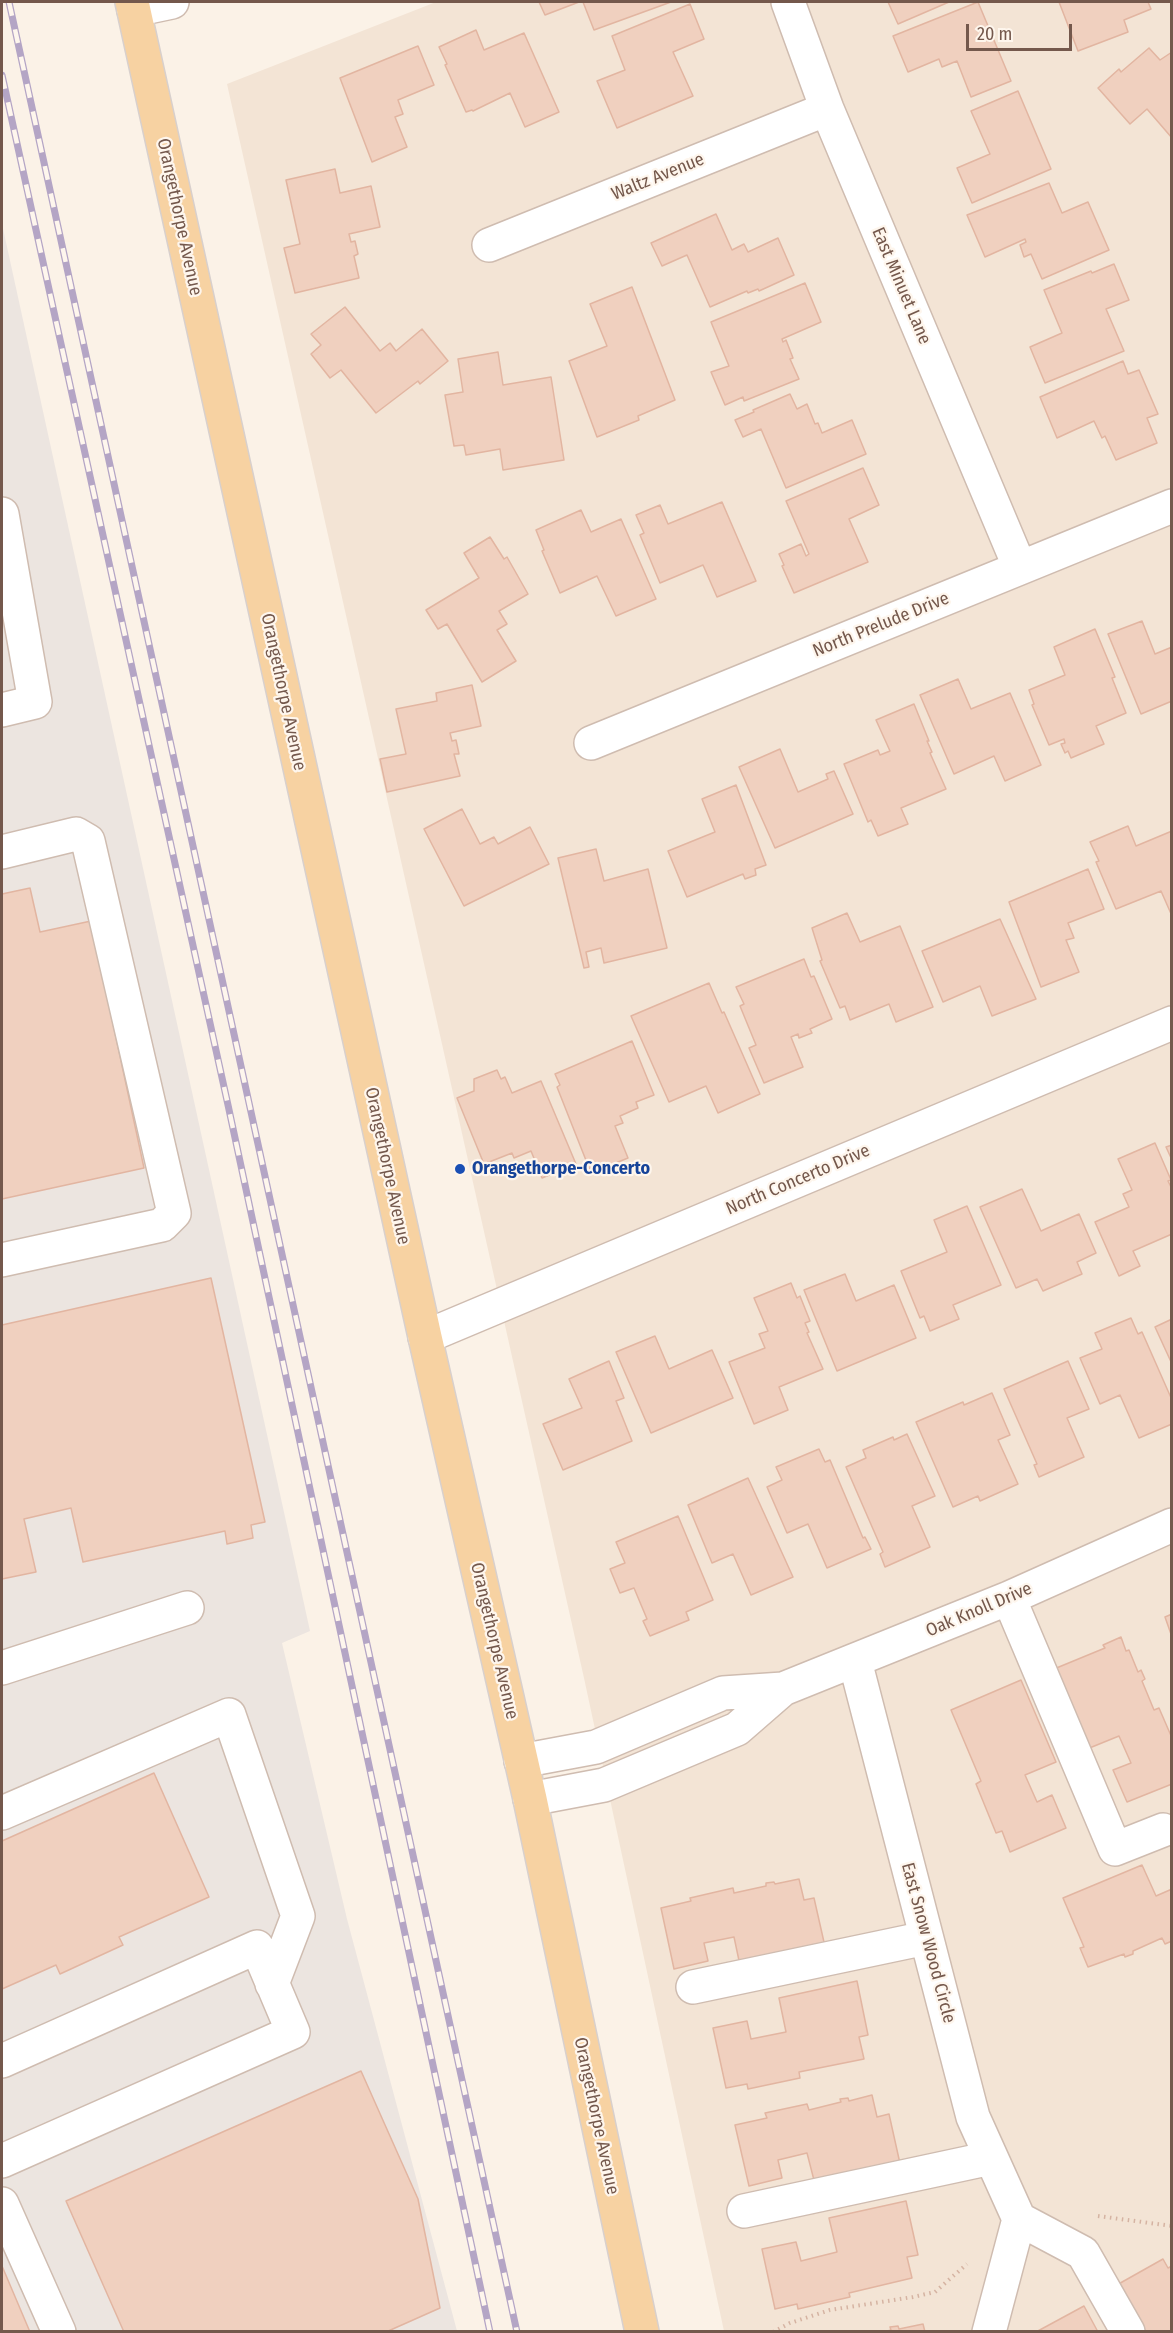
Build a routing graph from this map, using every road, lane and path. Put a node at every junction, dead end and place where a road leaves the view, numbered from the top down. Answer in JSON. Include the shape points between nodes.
{"nodes":[{"id":1,"x":172,"y":2,"type":"edge"},
{"id":2,"x":788,"y":2,"type":"edge"},
{"id":3,"x":133,"y":6,"type":"edge"},
{"id":4,"x":827,"y":109,"type":"junction"},
{"id":5,"x":489,"y":245,"type":"dead end"},
{"id":6,"x":1172,"y":506,"type":"edge"},
{"id":7,"x":2,"y":514,"type":"edge"},
{"id":8,"x":1020,"y":568,"type":"junction"},
{"id":9,"x":2,"y":711,"type":"edge"},
{"id":10,"x":591,"y":743,"type":"dead end"},
{"id":11,"x":2,"y":852,"type":"edge"},
{"id":12,"x":1172,"y":1023,"type":"edge"},
{"id":13,"x":2,"y":1260,"type":"edge"},
{"id":14,"x":425,"y":1337,"type":"junction"},
{"id":15,"x":1172,"y":1525,"type":"edge"},
{"id":16,"x":1009,"y":1598,"type":"junction"},
{"id":17,"x":187,"y":1608,"type":"dead end"},
{"id":18,"x":855,"y":1661,"type":"junction"},
{"id":19,"x":2,"y":1668,"type":"edge"},
{"id":20,"x":783,"y":1689,"type":"junction"},
{"id":21,"x":521,"y":1761,"type":"junction"},
{"id":22,"x":530,"y":1799,"type":"junction"},
{"id":23,"x":2,"y":1813,"type":"edge"},
{"id":24,"x":1163,"y":1830,"type":"dead end"},
{"id":25,"x":926,"y":1938,"type":"junction"},
{"id":26,"x":273,"y":1984,"type":"junction"},
{"id":27,"x":693,"y":1987,"type":"dead end"},
{"id":28,"x":2,"y":2061,"type":"edge"},
{"id":29,"x":991,"y":2158,"type":"junction"},
{"id":30,"x":2,"y":2161,"type":"edge"},
{"id":31,"x":2,"y":2204,"type":"edge"},
{"id":32,"x":744,"y":2211,"type":"dead end"},
{"id":33,"x":1098,"y":2216,"type":"dead end"},
{"id":34,"x":1019,"y":2219,"type":"junction"},
{"id":35,"x":1172,"y":2226,"type":"edge"},
{"id":36,"x":967,"y":2264,"type":"dead end"},
{"id":37,"x":59,"y":2331,"type":"edge"},
{"id":38,"x":642,"y":2331,"type":"edge"},
{"id":39,"x":773,"y":2331,"type":"edge"},
{"id":40,"x":989,"y":2331,"type":"edge"},
{"id":41,"x":1128,"y":2331,"type":"edge"}],
"edges":[{"from":1,"to":3,"type":"street"},
{"from":2,"to":4,"type":"street","name":"East Minuet Lane"},
{"from":3,"to":14,"type":"main road","name":"Orangethorpe Avenue"},
{"from":4,"to":5,"type":"street","name":"Waltz Avenue"},
{"from":4,"to":8,"type":"street","name":"East Minuet Lane"},
{"from":6,"to":8,"type":"street","name":"North Prelude Drive"},
{"from":7,"to":9,"type":"street","via":[[35,702]]},
{"from":8,"to":10,"type":"street","name":"North Prelude Drive"},
{"from":11,"to":13,"type":"street","via":[[76,834],[88,841],[174,1213],[162,1225]]},
{"from":12,"to":14,"type":"street","name":"North Concerto Drive"},
{"from":14,"to":21,"type":"main road","name":"Orangethorpe Avenue"},
{"from":15,"to":16,"type":"street","name":"Oak Knoll Drive"},
{"from":16,"to":18,"type":"street","name":"Oak Knoll Drive"},
{"from":16,"to":24,"type":"street","via":[[1115,1849]]},
{"from":17,"to":19,"type":"street"},
{"from":18,"to":20,"type":"street","name":"Oak Knoll Drive"},
{"from":18,"to":25,"type":"street","name":"East Snow Wood Circle"},
{"from":20,"to":21,"type":"street","name":"Oak Knoll Drive","via":[[723,1693],[596,1747]]},
{"from":20,"to":22,"type":"street","name":"Oak Knoll Drive","via":[[736,1730],[604,1785]]},
{"from":21,"to":22,"type":"main road","name":"Orangethorpe Avenue"},
{"from":22,"to":38,"type":"main road","name":"Orangethorpe Avenue"},
{"from":23,"to":26,"type":"street","via":[[229,1715],[298,1916]]},
{"from":25,"to":27,"type":"street"},
{"from":25,"to":29,"type":"street","name":"East Snow Wood Circle","via":[[973,2117]]},
{"from":26,"to":28,"type":"street","via":[[257,1947]]},
{"from":26,"to":30,"type":"street","via":[[293,2032]]},
{"from":29,"to":32,"type":"street"},
{"from":29,"to":34,"type":"street","name":"East Snow Wood Circle"},
{"from":31,"to":37,"type":"street"},
{"from":33,"to":35,"type":"path"},
{"from":34,"to":40,"type":"street"},
{"from":34,"to":41,"type":"street","via":[[1083,2253]]},
{"from":36,"to":39,"type":"path","via":[[935,2292],[830,2310]]}]}
